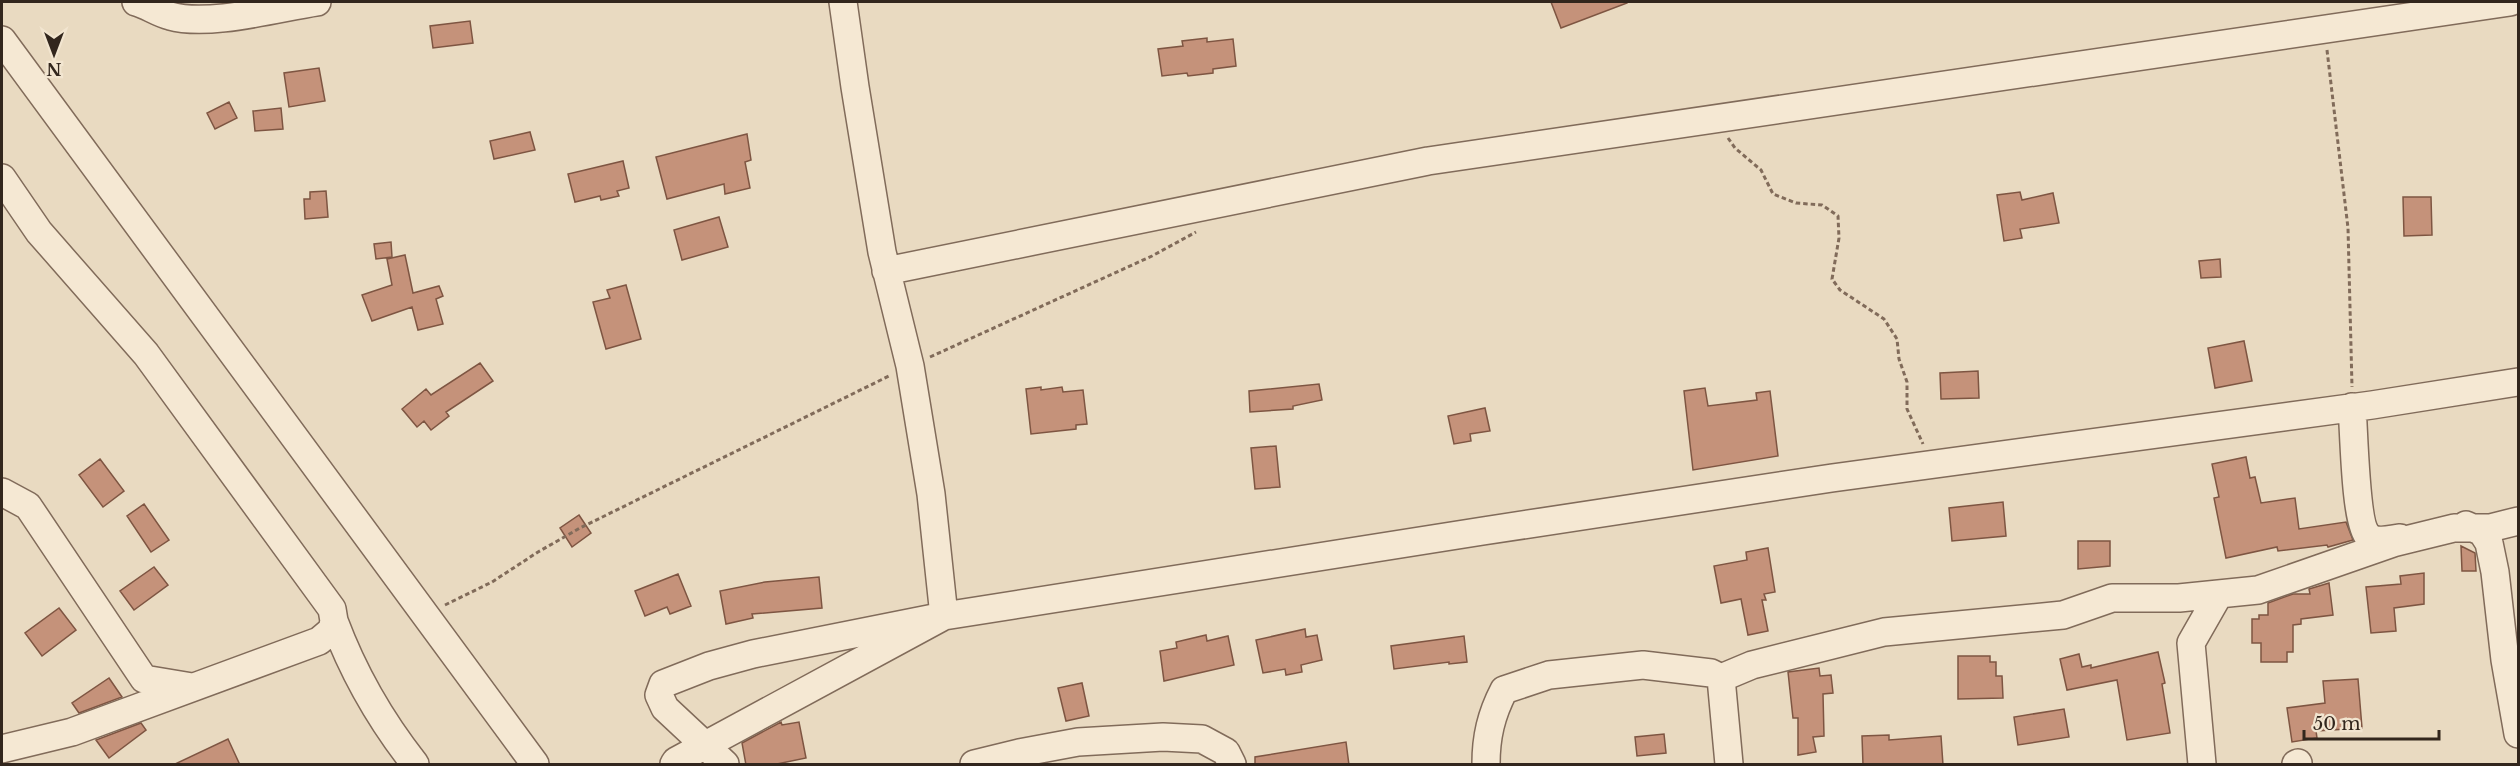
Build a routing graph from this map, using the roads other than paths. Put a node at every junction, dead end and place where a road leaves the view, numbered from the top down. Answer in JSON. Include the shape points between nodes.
{"nodes":[{"id":1,"x":136,"y":2,"type":"edge"},
{"id":2,"x":317,"y":2,"type":"edge"},
{"id":3,"x":843,"y":2,"type":"edge"},
{"id":4,"x":2510,"y":2,"type":"edge"},
{"id":5,"x":2,"y":40,"type":"edge"},
{"id":6,"x":2,"y":178,"type":"edge"},
{"id":7,"x":886,"y":271,"type":"junction"},
{"id":8,"x":2518,"y":382,"type":"edge"},
{"id":9,"x":2352,"y":407,"type":"junction"},
{"id":10,"x":2,"y":492,"type":"edge"},
{"id":11,"x":2518,"y":521,"type":"edge"},
{"id":12,"x":2475,"y":528,"type":"junction"},
{"id":13,"x":2219,"y":594,"type":"junction"},
{"id":14,"x":944,"y":616,"type":"junction"},
{"id":15,"x":334,"y":621,"type":"junction"},
{"id":16,"x":1721,"y":678,"type":"junction"},
{"id":17,"x":194,"y":687,"type":"junction"},
{"id":18,"x":2518,"y":734,"type":"edge"},
{"id":19,"x":705,"y":747,"type":"junction"},
{"id":20,"x":2,"y":749,"type":"edge"},
{"id":21,"x":415,"y":765,"type":"edge"},
{"id":22,"x":535,"y":765,"type":"edge"},
{"id":23,"x":675,"y":765,"type":"edge"},
{"id":24,"x":725,"y":765,"type":"edge"},
{"id":25,"x":975,"y":765,"type":"edge"},
{"id":26,"x":1232,"y":765,"type":"edge"},
{"id":27,"x":1486,"y":765,"type":"edge"},
{"id":28,"x":1729,"y":765,"type":"edge"},
{"id":29,"x":2202,"y":765,"type":"edge"}],
"edges":[{"from":1,"to":2,"type":"street","via":[[169,16],[223,18]]},
{"from":3,"to":7,"type":"street"},
{"from":4,"to":7,"type":"street","via":[[1428,161]]},
{"from":5,"to":22,"type":"street"},
{"from":6,"to":15,"type":"street","via":[[39,232],[146,354],[332,609]]},
{"from":7,"to":14,"type":"street","via":[[910,366],[931,494]]},
{"from":8,"to":9,"type":"street"},
{"from":9,"to":12,"type":"street","via":[[2363,529],[2370,538],[2400,538],[2458,524]]},
{"from":9,"to":14,"type":"street","via":[[1483,531]]},
{"from":10,"to":17,"type":"street","via":[[28,506],[144,678]]},
{"from":11,"to":12,"type":"street"},
{"from":12,"to":13,"type":"street","via":[[2454,528],[2393,543],[2258,590]]},
{"from":12,"to":18,"type":"street","via":[[2482,532],[2490,549]]},
{"from":13,"to":16,"type":"street","via":[[2112,598],[2062,615],[1884,632],[1752,665]]},
{"from":13,"to":29,"type":"street","via":[[2191,643]]},
{"from":14,"to":19,"type":"street"},
{"from":14,"to":19,"type":"street","via":[[753,654],[663,684],[659,695],[665,708]]},
{"from":15,"to":17,"type":"street","via":[[332,630],[319,641]]},
{"from":15,"to":21,"type":"street","via":[[348,660]]},
{"from":16,"to":27,"type":"street","via":[[1712,673],[1643,665],[1548,675],[1504,690],[1494,709],[1486,741]]},
{"from":16,"to":28,"type":"street"},
{"from":17,"to":20,"type":"street","via":[[72,732]]},
{"from":19,"to":23,"type":"street"},
{"from":19,"to":24,"type":"street"},
{"from":25,"to":26,"type":"street","via":[[1078,742],[1163,737],[1202,739],[1226,752]]}]}
